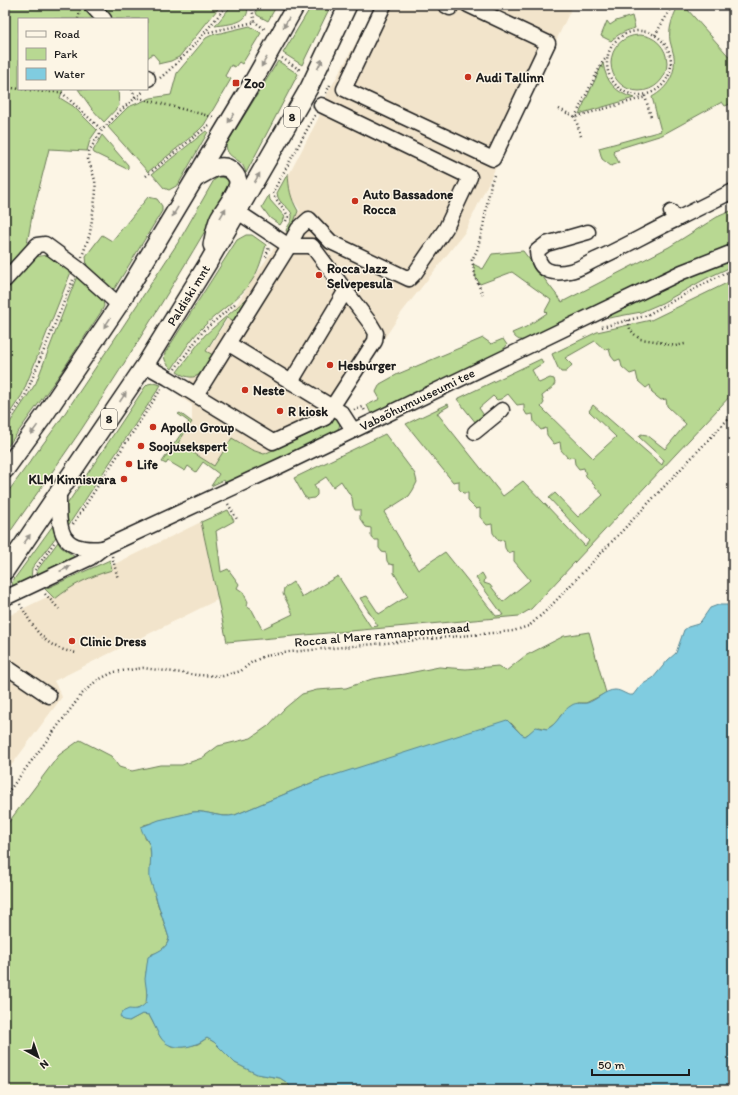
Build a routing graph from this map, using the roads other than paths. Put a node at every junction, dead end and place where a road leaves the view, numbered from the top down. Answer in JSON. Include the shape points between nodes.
{"nodes":[{"id":1,"x":91,"y":5,"type":"edge"},
{"id":2,"x":296,"y":5,"type":"edge"},
{"id":3,"x":348,"y":5,"type":"edge"},
{"id":4,"x":384,"y":5,"type":"edge"},
{"id":5,"x":445,"y":5,"type":"edge"},
{"id":6,"x":452,"y":5,"type":"edge"},
{"id":7,"x":468,"y":5,"type":"edge"},
{"id":8,"x":103,"y":18,"type":"edge"},
{"id":9,"x":321,"y":105,"type":"dead end"},
{"id":10,"x":195,"y":178,"type":"junction"},
{"id":11,"x":733,"y":191,"type":"edge"},
{"id":12,"x":238,"y":212,"type":"junction"},
{"id":13,"x":588,"y":232,"type":"dead end"},
{"id":14,"x":289,"y":246,"type":"junction"},
{"id":15,"x":733,"y":252,"type":"edge"},
{"id":16,"x":208,"y":263,"type":"junction"},
{"id":17,"x":5,"y":280,"type":"edge"},
{"id":18,"x":346,"y":290,"type":"junction"},
{"id":19,"x":119,"y":305,"type":"junction"},
{"id":20,"x":229,"y":344,"type":"junction"},
{"id":21,"x":145,"y":365,"type":"junction"},
{"id":22,"x":291,"y":382,"type":"junction"},
{"id":23,"x":196,"y":395,"type":"junction"},
{"id":24,"x":329,"y":405,"type":"junction"},
{"id":25,"x":502,"y":410,"type":"dead end"},
{"id":26,"x":353,"y":430,"type":"junction"},
{"id":27,"x":475,"y":432,"type":"dead end"},
{"id":28,"x":5,"y":470,"type":"edge"},
{"id":29,"x":59,"y":492,"type":"junction"},
{"id":30,"x":107,"y":551,"type":"junction"},
{"id":31,"x":5,"y":571,"type":"edge"},
{"id":32,"x":11,"y":599,"type":"edge"},
{"id":33,"x":5,"y":666,"type":"edge"},
{"id":34,"x":49,"y":696,"type":"dead end"}],
"edges":[{"from":1,"to":8,"type":"street"},
{"from":2,"to":10,"type":"main road","one_way":true},
{"from":12,"to":3,"type":"main road","name":"Paldiski mnt","number":"8","one_way":true,"via":[[309,88]]},
{"from":4,"to":7,"type":"street","via":[[344,89],[493,159],[548,43]]},
{"from":5,"to":6,"type":"street","via":[[450,8]]},
{"from":9,"to":14,"type":"street","via":[[470,177],[446,228],[409,279],[331,242],[310,219],[298,229]]},
{"from":16,"to":10,"type":"main road","one_way":true,"via":[[217,225],[238,183],[231,170],[224,167],[216,167]]},
{"from":10,"to":19,"type":"main road","one_way":true},
{"from":11,"to":13,"type":"street","via":[[673,216],[605,256],[571,271],[555,273],[546,270],[540,264],[537,251],[546,244]]},
{"from":12,"to":14,"type":"street"},
{"from":12,"to":16,"type":"main road","name":"Paldiski mnt","number":"8"},
{"from":14,"to":18,"type":"street","via":[[312,246]]},
{"from":14,"to":20,"type":"street"},
{"from":15,"to":26,"type":"street","name":"Vabaõhumuuseumi tee","via":[[682,272]]},
{"from":16,"to":21,"type":"main road","name":"Paldiski mnt","number":"8"},
{"from":17,"to":19,"type":"street","via":[[37,245],[45,244],[79,269]]},
{"from":18,"to":22,"type":"street"},
{"from":18,"to":24,"type":"street","via":[[376,333],[375,341]]},
{"from":19,"to":28,"type":"main road","one_way":true},
{"from":20,"to":22,"type":"street"},
{"from":20,"to":23,"type":"street"},
{"from":21,"to":23,"type":"street"},
{"from":29,"to":21,"type":"main road","name":"Paldiski mnt","number":"8","one_way":true},
{"from":22,"to":24,"type":"street"},
{"from":23,"to":24,"type":"street","via":[[273,442],[325,418]]},
{"from":24,"to":26,"type":"street","via":[[345,416]]},
{"from":25,"to":27,"type":"street"},
{"from":26,"to":30,"type":"street","name":"Vabaõhumuuseumi tee"},
{"from":29,"to":30,"type":"street","via":[[62,536],[79,548]]},
{"from":31,"to":29,"type":"main road","name":"Paldiski mnt","number":"8","one_way":true},
{"from":32,"to":30,"type":"street","one_way":true,"via":[[40,588],[90,558]]},
{"from":33,"to":34,"type":"street"}]}
